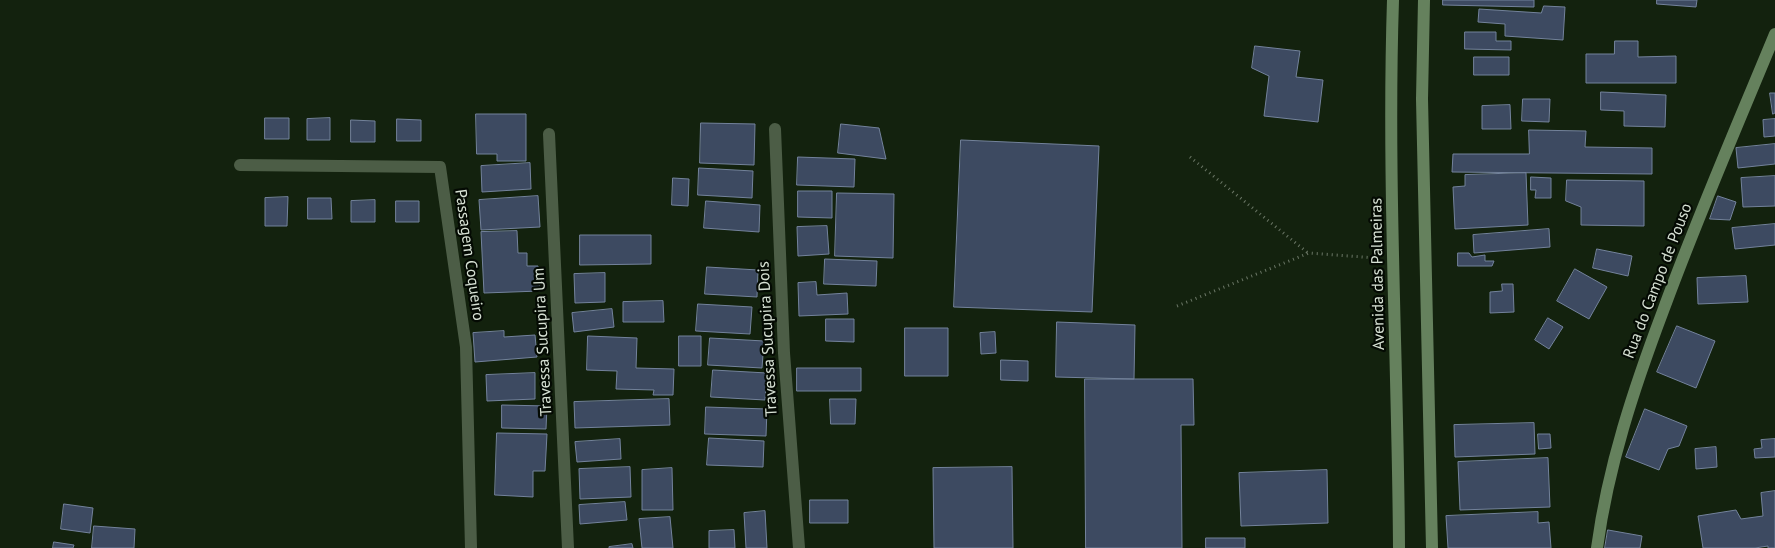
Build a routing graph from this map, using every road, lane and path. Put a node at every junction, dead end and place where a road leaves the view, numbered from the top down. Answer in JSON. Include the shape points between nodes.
{"nodes":[{"id":1,"x":1393,"y":0,"type":"edge"},
{"id":2,"x":1424,"y":0,"type":"edge"},
{"id":3,"x":1775,"y":34,"type":"edge"},
{"id":4,"x":775,"y":129,"type":"dead end"},
{"id":5,"x":549,"y":134,"type":"dead end"},
{"id":6,"x":1190,"y":158,"type":"dead end"},
{"id":7,"x":240,"y":165,"type":"dead end"},
{"id":8,"x":1309,"y":253,"type":"junction"},
{"id":9,"x":1394,"y":259,"type":"junction"},
{"id":10,"x":1177,"y":306,"type":"dead end"},
{"id":11,"x":472,"y":548,"type":"edge"},
{"id":12,"x":568,"y":548,"type":"edge"},
{"id":13,"x":798,"y":548,"type":"edge"},
{"id":14,"x":1399,"y":548,"type":"edge"},
{"id":15,"x":1432,"y":548,"type":"edge"},
{"id":16,"x":1597,"y":548,"type":"edge"}],
"edges":[{"from":1,"to":9,"type":"main road","name":"Avenida das Palmeiras","via":[[1390,86]]},
{"from":2,"to":15,"type":"main road","via":[[1422,99]]},
{"from":3,"to":16,"type":"main road","name":"Rua do Campo de Pouso","via":[[1678,269],[1640,374],[1608,483]]},
{"from":4,"to":13,"type":"street","name":"Travessa Sucupira Dois","via":[[784,353]]},
{"from":5,"to":12,"type":"street","name":"Travessa Sucupira Um"},
{"from":6,"to":8,"type":"path"},
{"from":7,"to":11,"type":"street","name":"Passagem Coqueiro","via":[[440,167],[466,347]]},
{"from":8,"to":9,"type":"path"},
{"from":8,"to":10,"type":"path"},
{"from":9,"to":14,"type":"main road","name":"Avenida das Palmeiras"}]}
